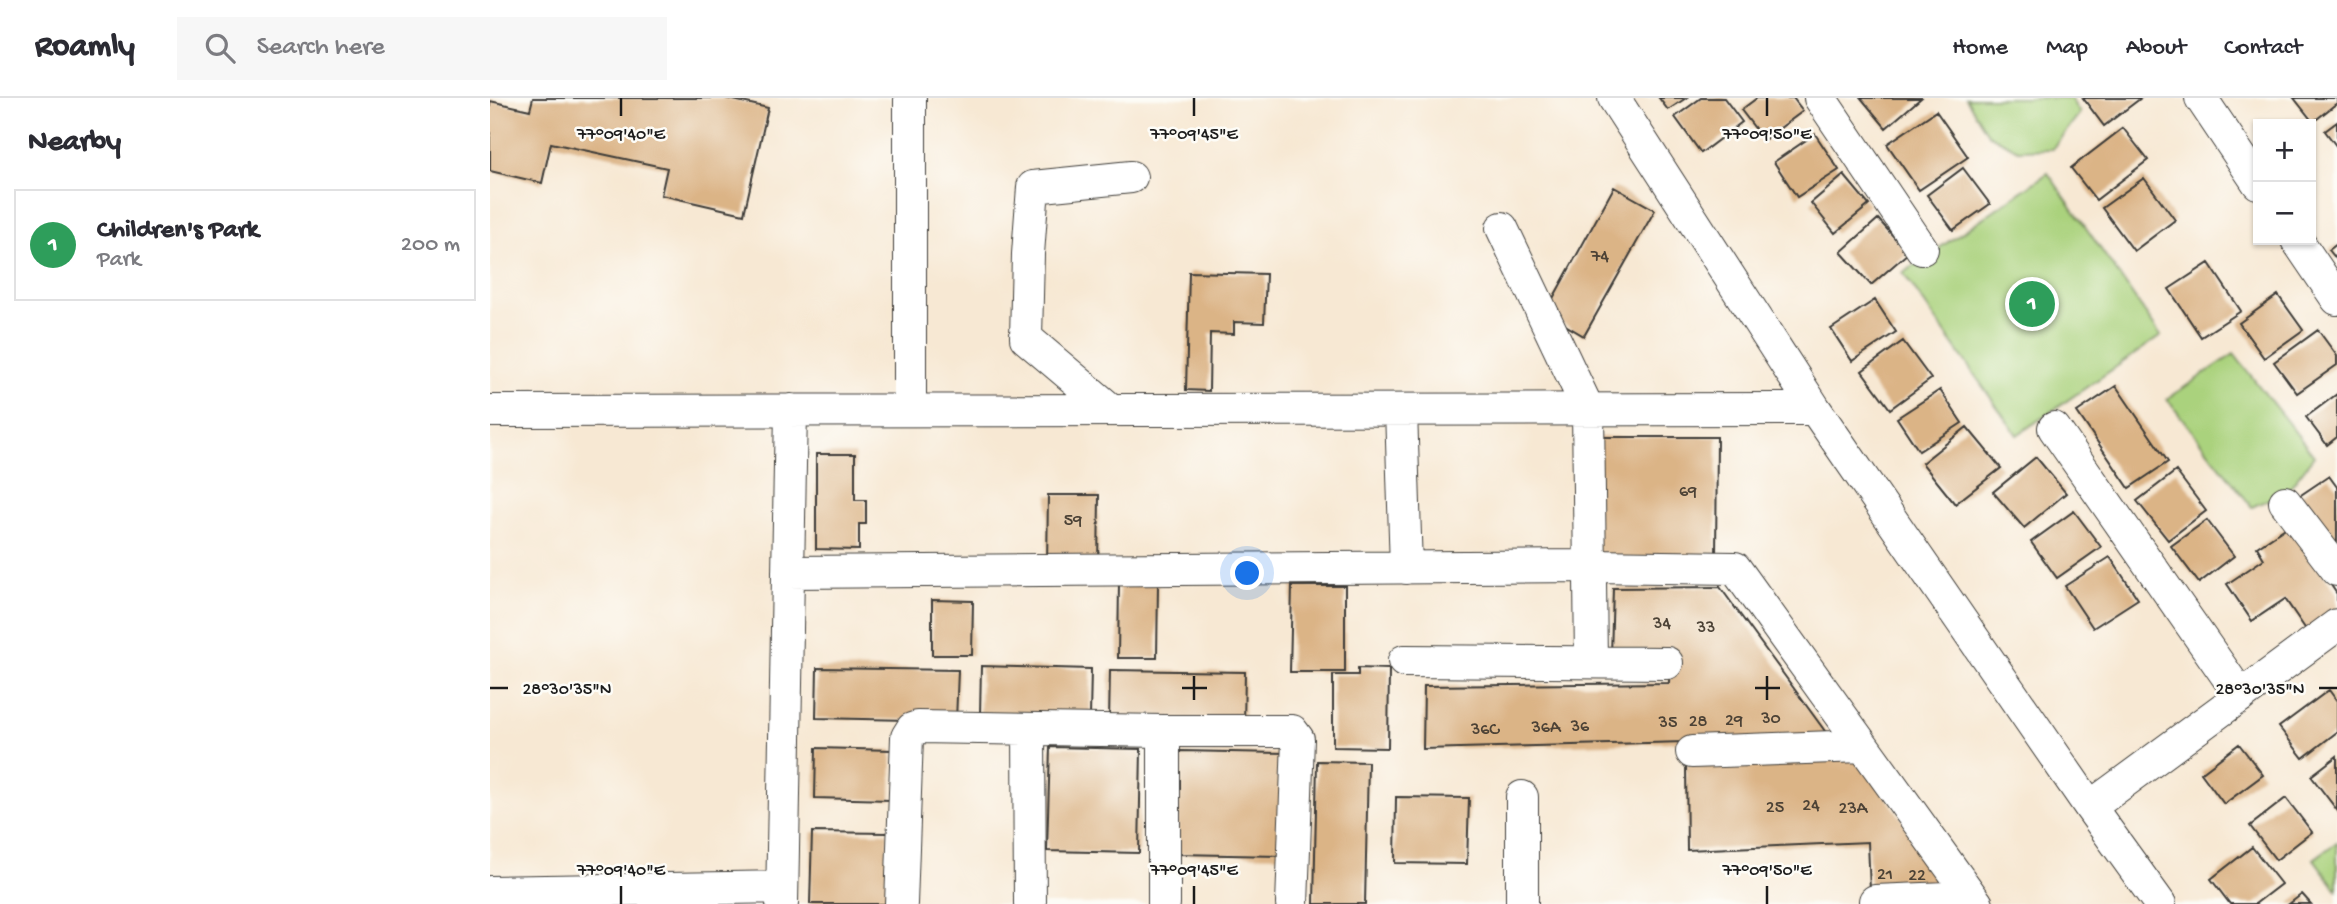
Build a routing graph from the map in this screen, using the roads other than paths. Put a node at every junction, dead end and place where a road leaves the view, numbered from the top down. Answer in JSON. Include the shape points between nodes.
{"nodes":[{"id":1,"x":910,"y":98,"type":"edge"},
{"id":2,"x":1614,"y":98,"type":"edge"},
{"id":3,"x":1820,"y":98,"type":"edge"},
{"id":4,"x":2201,"y":98,"type":"edge"},
{"id":5,"x":1131,"y":177,"type":"dead end"},
{"id":6,"x":2257,"y":182,"type":"edge"},
{"id":7,"x":1502,"y":228,"type":"dead end"},
{"id":8,"x":2300,"y":245,"type":"edge"},
{"id":9,"x":1922,"y":249,"type":"dead end"},
{"id":10,"x":2337,"y":299,"type":"edge"},
{"id":11,"x":910,"y":409,"type":"junction"},
{"id":12,"x":1110,"y":409,"type":"junction"},
{"id":13,"x":1588,"y":409,"type":"junction"},
{"id":14,"x":1815,"y":409,"type":"junction"},
{"id":15,"x":791,"y":410,"type":"junction"},
{"id":16,"x":1401,"y":410,"type":"junction"},
{"id":17,"x":490,"y":411,"type":"edge"},
{"id":18,"x":2054,"y":428,"type":"dead end"},
{"id":19,"x":2285,"y":502,"type":"dead end"},
{"id":20,"x":1590,"y":566,"type":"junction"},
{"id":21,"x":1406,"y":568,"type":"junction"},
{"id":22,"x":2337,"y":570,"type":"edge"},
{"id":23,"x":788,"y":572,"type":"junction"},
{"id":24,"x":2337,"y":625,"type":"edge"},
{"id":25,"x":1404,"y":661,"type":"dead end"},
{"id":26,"x":1591,"y":662,"type":"junction"},
{"id":27,"x":1667,"y":663,"type":"dead end"},
{"id":28,"x":2241,"y":696,"type":"junction"},
{"id":29,"x":1029,"y":729,"type":"junction"},
{"id":30,"x":1164,"y":731,"type":"junction"},
{"id":31,"x":1863,"y":746,"type":"junction"},
{"id":32,"x":1692,"y":752,"type":"dead end"},
{"id":33,"x":1522,"y":797,"type":"dead end"},
{"id":34,"x":2090,"y":807,"type":"junction"},
{"id":35,"x":490,"y":892,"type":"edge"},
{"id":36,"x":782,"y":895,"type":"edge"},
{"id":37,"x":1974,"y":900,"type":"edge"},
{"id":38,"x":1875,"y":901,"type":"dead end"},
{"id":39,"x":901,"y":904,"type":"edge"},
{"id":40,"x":1030,"y":904,"type":"edge"},
{"id":41,"x":1164,"y":904,"type":"edge"},
{"id":42,"x":1292,"y":904,"type":"edge"},
{"id":43,"x":1522,"y":904,"type":"edge"},
{"id":44,"x":2160,"y":904,"type":"edge"}],
"edges":[{"from":1,"to":11,"type":"street"},
{"from":2,"to":14,"type":"street"},
{"from":3,"to":9,"type":"street"},
{"from":4,"to":6,"type":"street"},
{"from":5,"to":12,"type":"street","via":[[1033,187],[1026,338]]},
{"from":7,"to":13,"type":"street"},
{"from":8,"to":10,"type":"street"},
{"from":11,"to":12,"type":"street"},
{"from":11,"to":15,"type":"street"},
{"from":12,"to":16,"type":"street"},
{"from":13,"to":14,"type":"street"},
{"from":13,"to":16,"type":"street"},
{"from":13,"to":20,"type":"street"},
{"from":14,"to":34,"type":"street"},
{"from":15,"to":17,"type":"street"},
{"from":15,"to":23,"type":"street"},
{"from":16,"to":21,"type":"street"},
{"from":18,"to":28,"type":"street"},
{"from":19,"to":22,"type":"street"},
{"from":20,"to":21,"type":"street"},
{"from":20,"to":26,"type":"street"},
{"from":20,"to":31,"type":"street","via":[[1735,568]]},
{"from":21,"to":23,"type":"street"},
{"from":23,"to":36,"type":"street"},
{"from":24,"to":28,"type":"street"},
{"from":25,"to":26,"type":"street"},
{"from":26,"to":27,"type":"street"},
{"from":28,"to":34,"type":"street"},
{"from":29,"to":30,"type":"street"},
{"from":29,"to":39,"type":"street","via":[[918,727],[910,731]]},
{"from":29,"to":40,"type":"street"},
{"from":30,"to":41,"type":"street"},
{"from":30,"to":42,"type":"street","via":[[1287,730],[1298,736]]},
{"from":31,"to":32,"type":"street"},
{"from":31,"to":37,"type":"street"},
{"from":33,"to":43,"type":"street"},
{"from":34,"to":44,"type":"street"},
{"from":35,"to":36,"type":"street"},
{"from":37,"to":38,"type":"street"}]}
